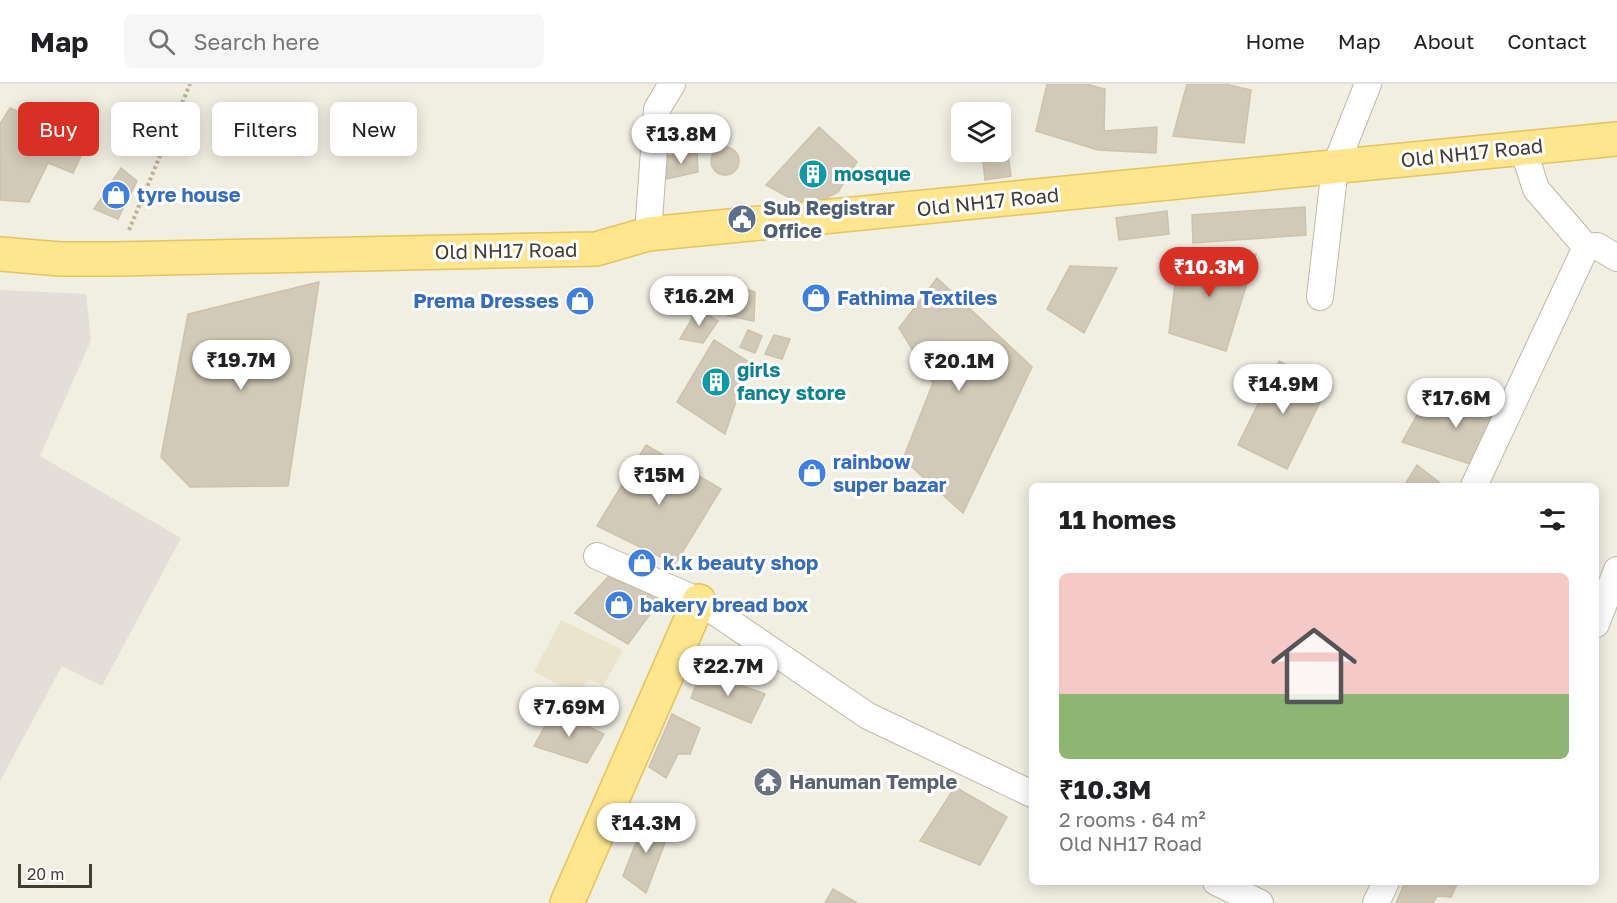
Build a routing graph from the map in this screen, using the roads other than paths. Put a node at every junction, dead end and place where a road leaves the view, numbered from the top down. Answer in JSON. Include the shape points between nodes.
{"nodes":[{"id":1,"x":672,"y":84,"type":"edge"},
{"id":2,"x":1368,"y":84,"type":"edge"},
{"id":3,"x":1617,"y":139,"type":"edge"},
{"id":4,"x":1523,"y":148,"type":"junction"},
{"id":5,"x":1335,"y":167,"type":"junction"},
{"id":6,"x":648,"y":234,"type":"junction"},
{"id":7,"x":1586,"y":247,"type":"junction"},
{"id":8,"x":0,"y":254,"type":"edge"},
{"id":9,"x":1617,"y":258,"type":"edge"},
{"id":10,"x":1320,"y":297,"type":"dead end"},
{"id":11,"x":1475,"y":483,"type":"edge"},
{"id":12,"x":597,"y":556,"type":"dead end"},
{"id":13,"x":1617,"y":570,"type":"edge"},
{"id":14,"x":699,"y":601,"type":"junction"},
{"id":15,"x":1599,"y":616,"type":"edge"},
{"id":16,"x":1029,"y":793,"type":"edge"},
{"id":17,"x":1222,"y":885,"type":"edge"},
{"id":18,"x":1385,"y":885,"type":"edge"},
{"id":19,"x":567,"y":903,"type":"edge"},
{"id":20,"x":1260,"y":903,"type":"edge"},
{"id":21,"x":1376,"y":903,"type":"edge"}],
"edges":[{"from":1,"to":6,"type":"street","via":[[657,110]]},
{"from":2,"to":5,"type":"street"},
{"from":3,"to":4,"type":"main road","name":"Old NH17 Road"},
{"from":4,"to":5,"type":"main road","name":"Old NH17 Road"},
{"from":4,"to":7,"type":"street","via":[[1536,189]]},
{"from":5,"to":6,"type":"main road","name":"Old NH17 Road"},
{"from":5,"to":10,"type":"street"},
{"from":6,"to":8,"type":"main road","name":"Old NH17 Road","via":[[596,249],[117,259]]},
{"from":7,"to":9,"type":"street","via":[[1597,246]]},
{"from":7,"to":11,"type":"street"},
{"from":12,"to":14,"type":"street"},
{"from":13,"to":15,"type":"street"},
{"from":14,"to":16,"type":"street","via":[[868,716]]},
{"from":14,"to":19,"type":"main road"},
{"from":17,"to":20,"type":"street"},
{"from":18,"to":21,"type":"street"}]}
